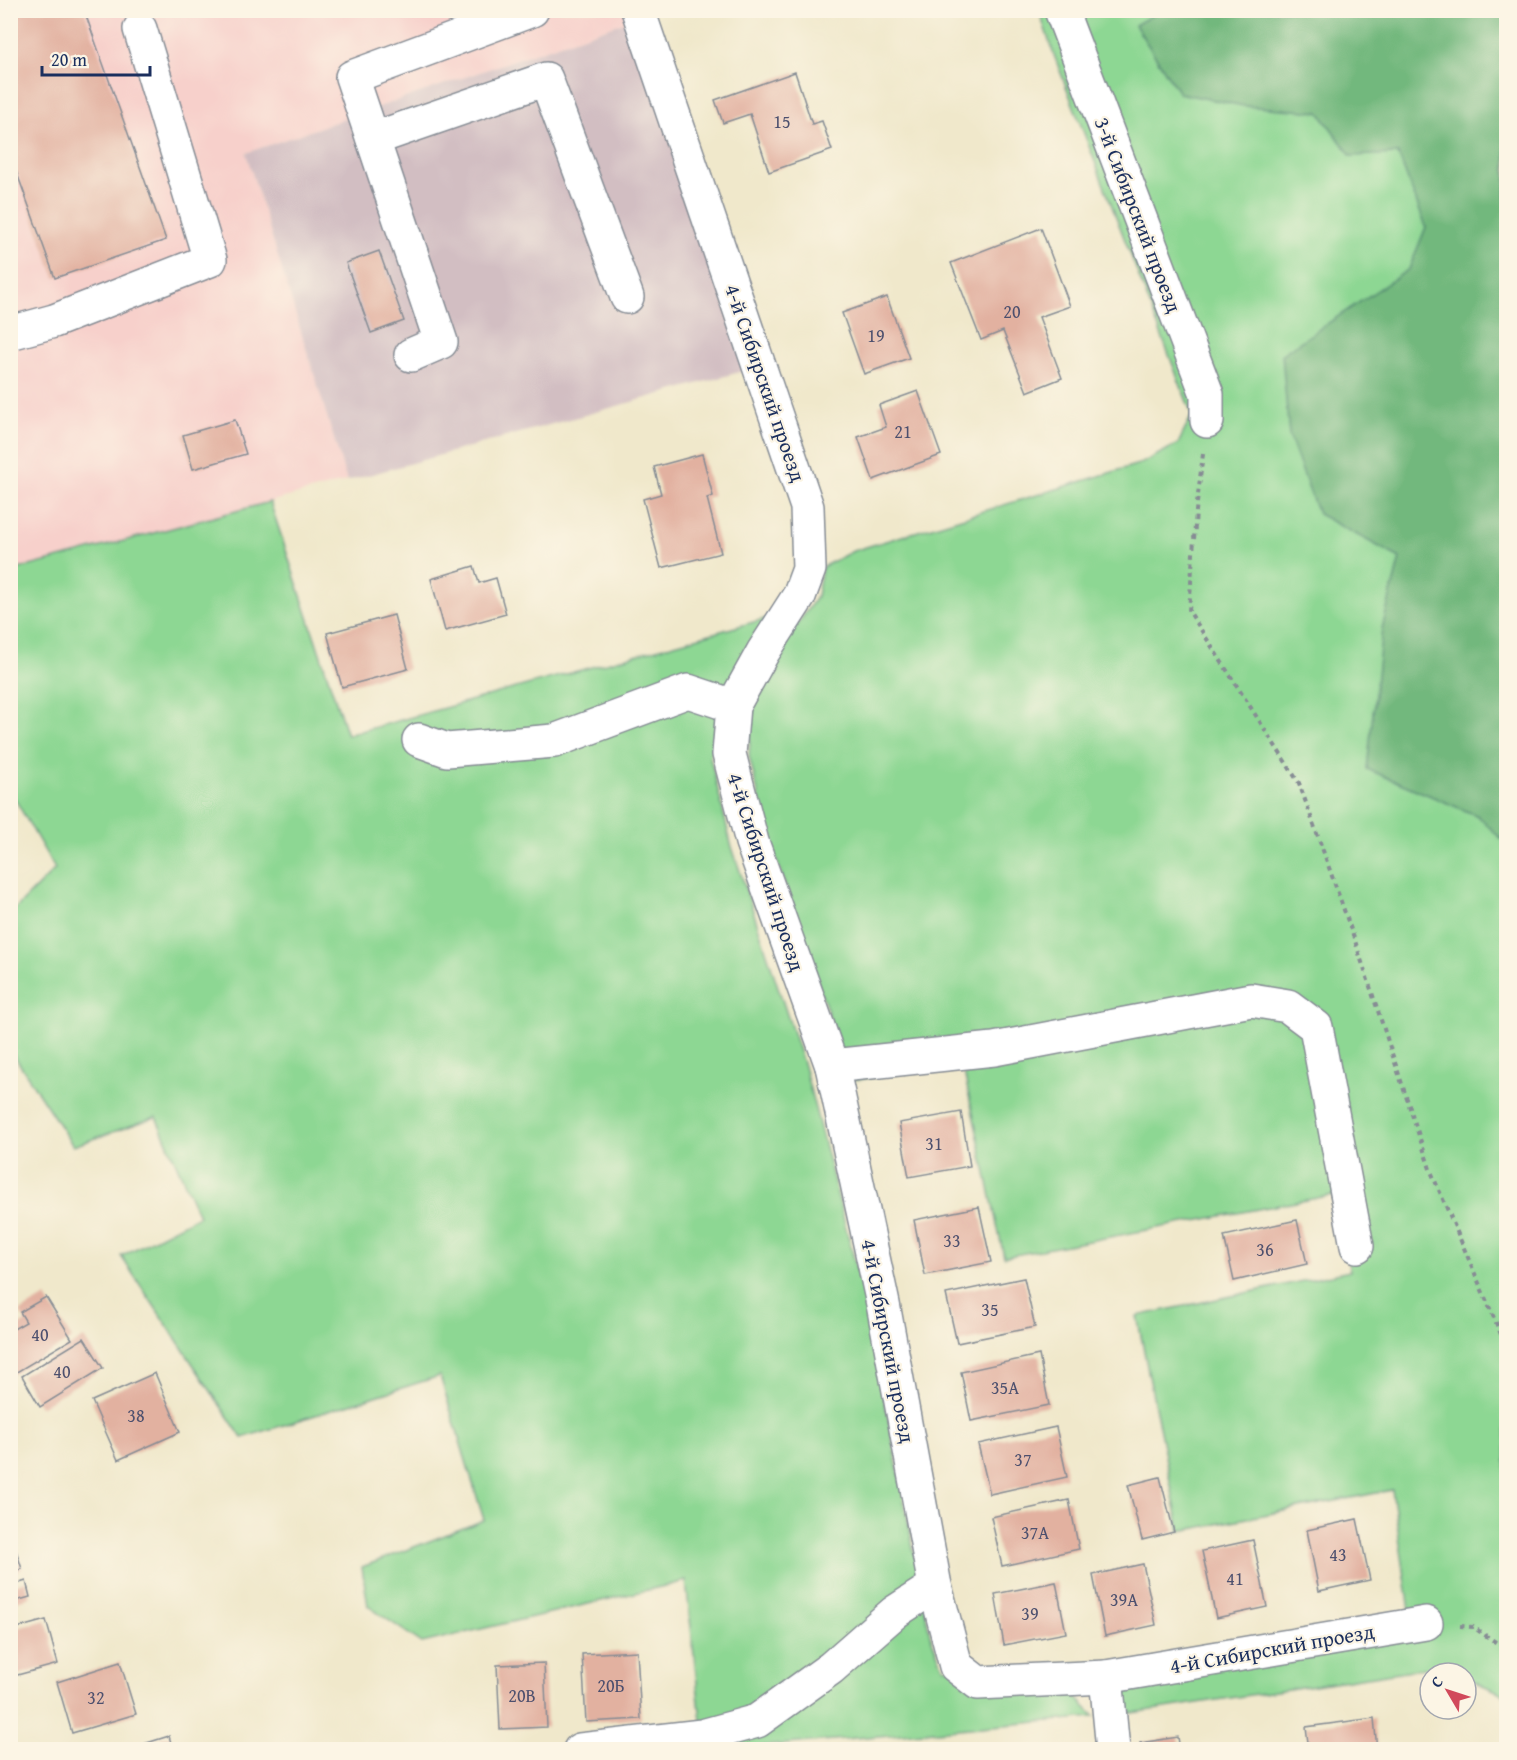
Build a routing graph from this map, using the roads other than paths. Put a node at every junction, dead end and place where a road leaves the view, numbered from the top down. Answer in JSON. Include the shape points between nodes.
{"nodes":[{"id":1,"x":532,"y":10,"type":"edge"},
{"id":2,"x":638,"y":10,"type":"edge"},
{"id":3,"x":1061,"y":10,"type":"edge"},
{"id":4,"x":140,"y":28,"type":"dead end"},
{"id":5,"x":373,"y":139,"type":"junction"},
{"id":6,"x":627,"y":297,"type":"dead end"},
{"id":7,"x":10,"y":333,"type":"edge"},
{"id":8,"x":411,"y":355,"type":"dead end"},
{"id":9,"x":1207,"y":421,"type":"road end"},
{"id":10,"x":733,"y":706,"type":"junction"},
{"id":11,"x":419,"y":740,"type":"dead end"},
{"id":12,"x":832,"y":1066,"type":"junction"},
{"id":13,"x":1357,"y":1246,"type":"dead end"},
{"id":14,"x":934,"y":1586,"type":"junction"},
{"id":15,"x":1426,"y":1623,"type":"road end"},
{"id":16,"x":1106,"y":1677,"type":"junction"},
{"id":17,"x":580,"y":1749,"type":"edge"},
{"id":18,"x":1113,"y":1749,"type":"edge"}],
"edges":[{"from":1,"to":5,"type":"street","via":[[351,77]]},
{"from":2,"to":10,"type":"street","name":"4-й Сибирский проезд","via":[[807,507],[809,569],[799,596]]},
{"from":3,"to":9,"type":"street","name":"3-й Сибирский проезд","via":[[1207,394]]},
{"from":4,"to":7,"type":"street","via":[[210,260],[54,321]]},
{"from":5,"to":6,"type":"street","via":[[546,80]]},
{"from":5,"to":8,"type":"street","via":[[441,342]]},
{"from":10,"to":11,"type":"street","via":[[688,692],[554,741],[447,750]]},
{"from":10,"to":12,"type":"street","name":"4-й Сибирский проезд","via":[[729,754],[752,842]]},
{"from":12,"to":13,"type":"street","via":[[994,1049],[1251,1000],[1288,1006],[1316,1027]]},
{"from":12,"to":14,"type":"street","name":"4-й Сибирский проезд","via":[[884,1304]]},
{"from":14,"to":16,"type":"street","name":"4-й Сибирский проезд","via":[[956,1666],[978,1683]]},
{"from":14,"to":17,"type":"street","via":[[757,1721],[702,1736]]},
{"from":15,"to":16,"type":"street","name":"4-й Сибирский проезд"},
{"from":16,"to":18,"type":"street"}]}
